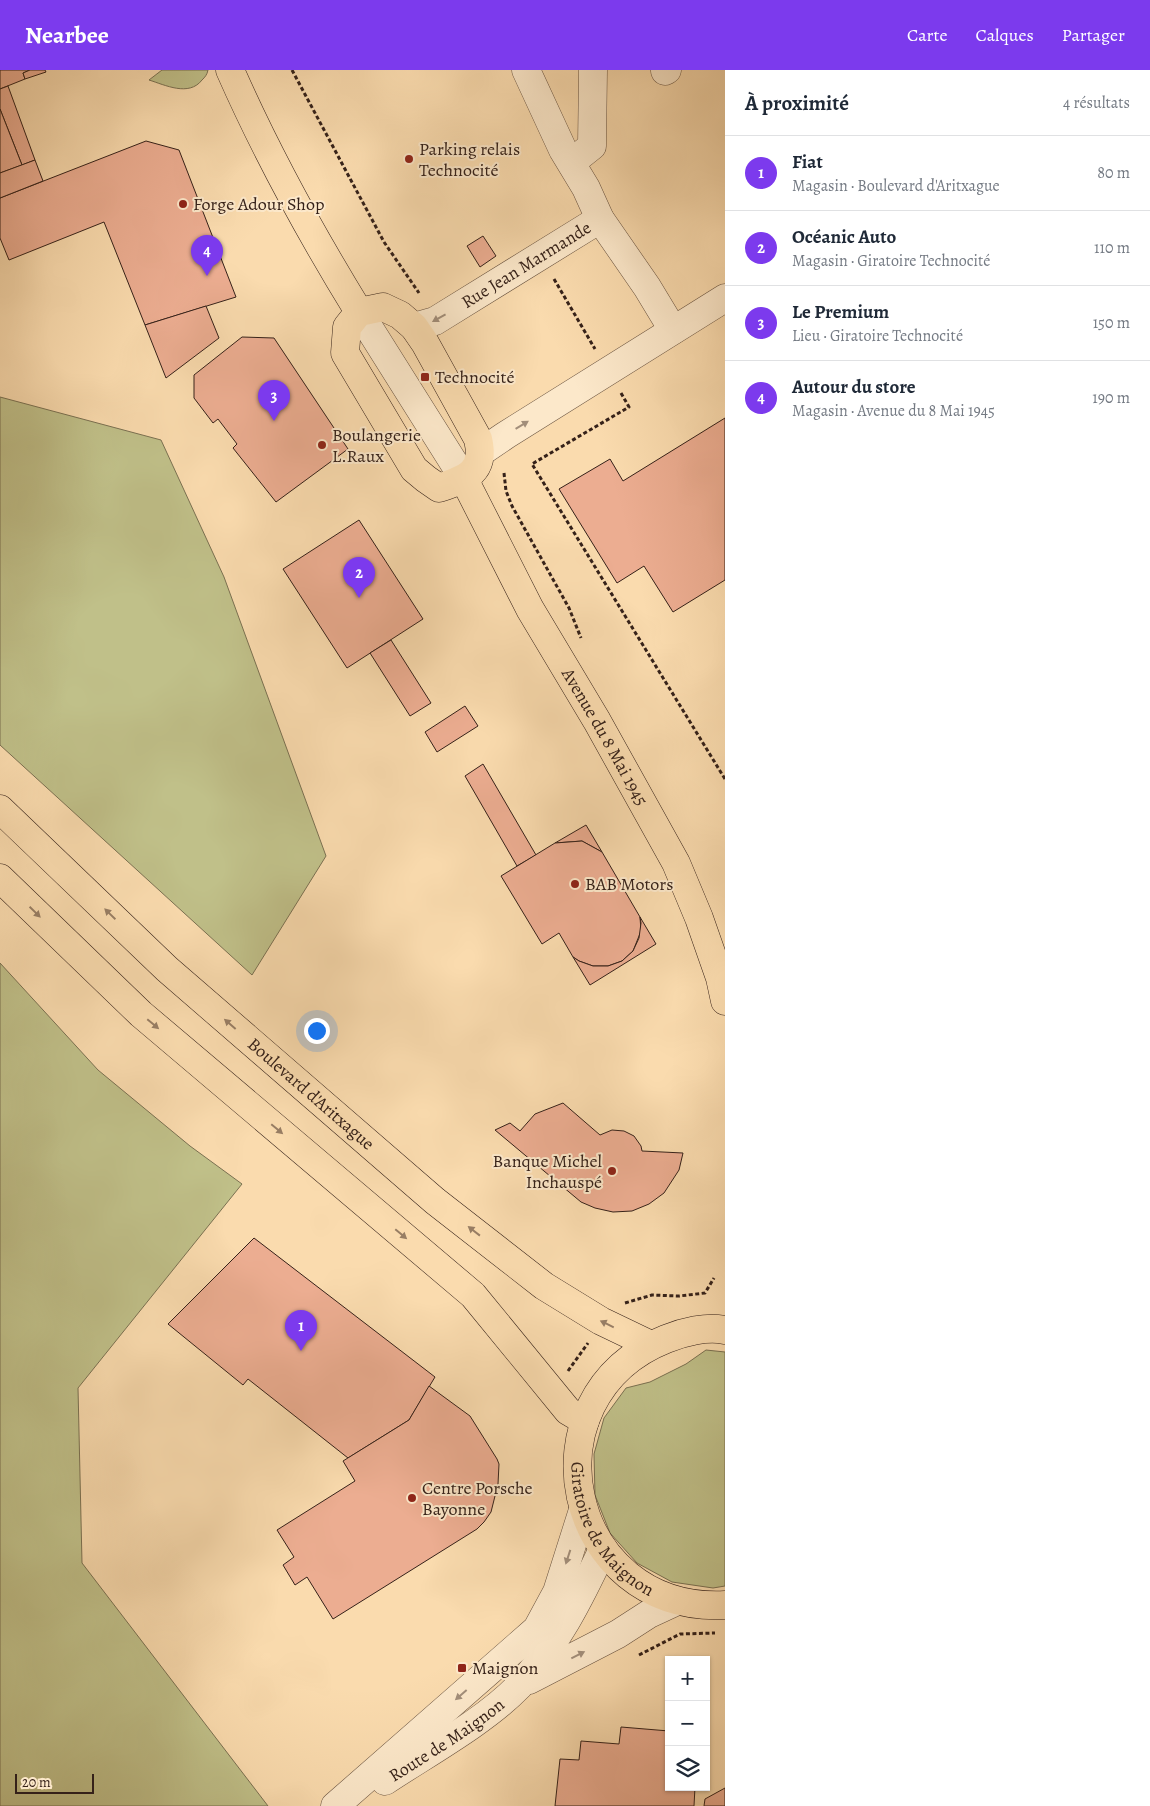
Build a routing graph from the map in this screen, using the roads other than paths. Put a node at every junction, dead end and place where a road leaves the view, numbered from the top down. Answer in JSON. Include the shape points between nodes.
{"nodes":[{"id":1,"x":230,"y":70,"type":"edge"},
{"id":2,"x":526,"y":70,"type":"edge"},
{"id":3,"x":593,"y":70,"type":"edge"},
{"id":4,"x":572,"y":162,"type":"junction"},
{"id":5,"x":600,"y":219,"type":"junction"},
{"id":6,"x":725,"y":298,"type":"edge"},
{"id":7,"x":359,"y":312,"type":"junction"},
{"id":8,"x":424,"y":324,"type":"junction"},
{"id":9,"x":674,"y":330,"type":"junction"},
{"id":10,"x":481,"y":452,"type":"junction"},
{"id":11,"x":464,"y":480,"type":"junction"},
{"id":12,"x":0,"y":809,"type":"edge"},
{"id":13,"x":0,"y":878,"type":"edge"},
{"id":14,"x":723,"y":987,"type":"edge"},
{"id":15,"x":724,"y":1328,"type":"edge"},
{"id":16,"x":651,"y":1345,"type":"junction"},
{"id":17,"x":585,"y":1421,"type":"junction"},
{"id":18,"x":583,"y":1510,"type":"junction"},
{"id":19,"x":603,"y":1550,"type":"junction"},
{"id":20,"x":677,"y":1601,"type":"junction"},
{"id":21,"x":725,"y":1605,"type":"edge"},
{"id":22,"x":519,"y":1686,"type":"junction"},
{"id":23,"x":336,"y":1806,"type":"edge"},
{"id":24,"x":346,"y":1806,"type":"edge"}],
"edges":[{"from":1,"to":7,"type":"main road","via":[[284,185]]},
{"from":2,"to":4,"type":"street","via":[[563,150]]},
{"from":3,"to":4,"type":"street","via":[[592,146]]},
{"from":4,"to":5,"type":"street"},
{"from":5,"to":8,"type":"street","name":"Rue Jean Marmande","one_way":true},
{"from":5,"to":9,"type":"street","name":"Rue Jean Marmande"},
{"from":6,"to":9,"type":"street"},
{"from":7,"to":8,"type":"main road","via":[[383,307]]},
{"from":7,"to":11,"type":"street"},
{"from":7,"to":11,"type":"main road","via":[[347,327],[345,353],[414,468],[439,488]]},
{"from":8,"to":10,"type":"main road","via":[[424,343],[478,439]]},
{"from":10,"to":9,"type":"street","one_way":true},
{"from":10,"to":11,"type":"main road","via":[[474,471]]},
{"from":11,"to":14,"type":"main road","name":"Avenue du 8 Mai 1945","via":[[530,609],[676,864]]},
{"from":16,"to":12,"type":"main road","name":"Boulevard d'Aritxague","one_way":true,"via":[[601,1321],[544,1286],[435,1201],[167,969]]},
{"from":13,"to":17,"type":"main road","one_way":true,"via":[[141,1014],[473,1296],[568,1411]]},
{"from":15,"to":16,"type":"main road","name":"Giratoire de Maignon","via":[[677,1334]]},
{"from":16,"to":17,"type":"main road","name":"Giratoire de Maignon","via":[[623,1365],[600,1390]]},
{"from":17,"to":18,"type":"main road","name":"Giratoire de Maignon","via":[[578,1450],[578,1481]]},
{"from":18,"to":19,"type":"main road","name":"Giratoire de Maignon"},
{"from":18,"to":23,"type":"street","one_way":true,"via":[[557,1592],[537,1629]]},
{"from":19,"to":20,"type":"main road","name":"Giratoire de Maignon","via":[[624,1572],[648,1589]]},
{"from":19,"to":22,"type":"street","name":"Route de Maignon","via":[[557,1638]]},
{"from":20,"to":21,"type":"main road","name":"Giratoire de Maignon","via":[[705,1606]]},
{"from":22,"to":20,"type":"street","name":"Route de Maignon","one_way":true},
{"from":22,"to":24,"type":"street","name":"Route de Maignon","via":[[449,1740]]}]}
